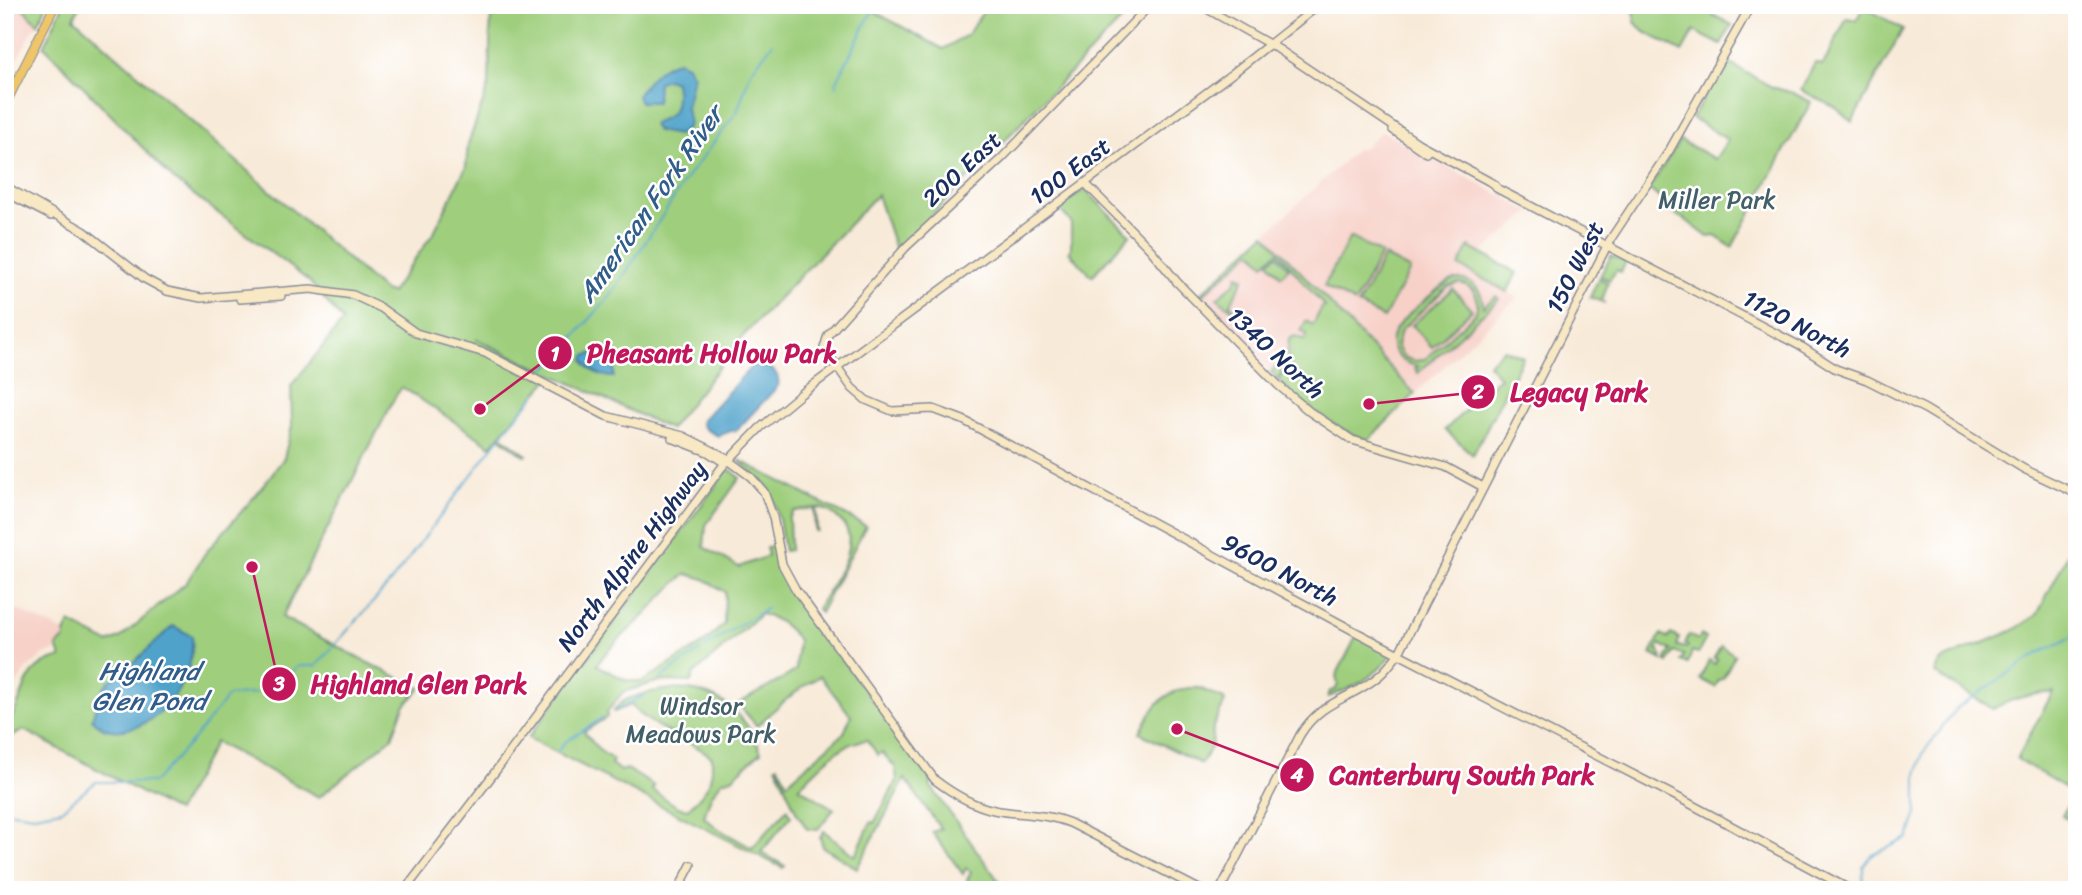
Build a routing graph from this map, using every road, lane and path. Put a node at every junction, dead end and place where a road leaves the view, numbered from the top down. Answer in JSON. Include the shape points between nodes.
{"nodes":[{"id":1,"x":55,"y":5,"type":"edge"},
{"id":2,"x":1150,"y":5,"type":"edge"},
{"id":3,"x":1200,"y":5,"type":"edge"},
{"id":4,"x":1320,"y":5,"type":"edge"},
{"id":5,"x":1751,"y":5,"type":"edge"},
{"id":6,"x":1269,"y":45,"type":"junction"},
{"id":7,"x":5,"y":105,"type":"edge"},
{"id":8,"x":1086,"y":183,"type":"junction"},
{"id":9,"x":5,"y":186,"type":"edge"},
{"id":10,"x":5,"y":192,"type":"edge"},
{"id":11,"x":1607,"y":246,"type":"junction"},
{"id":12,"x":839,"y":366,"type":"junction"},
{"id":13,"x":727,"y":460,"type":"junction"},
{"id":14,"x":1483,"y":487,"type":"junction"},
{"id":15,"x":2077,"y":494,"type":"edge"},
{"id":16,"x":1399,"y":653,"type":"junction"},
{"id":17,"x":691,"y":865,"type":"dead end"},
{"id":18,"x":405,"y":890,"type":"edge"},
{"id":19,"x":678,"y":890,"type":"edge"},
{"id":20,"x":1201,"y":890,"type":"edge"},
{"id":21,"x":1220,"y":890,"type":"edge"},
{"id":22,"x":1851,"y":890,"type":"edge"}],
"edges":[{"from":1,"to":7,"type":"main road"},
{"from":2,"to":12,"type":"street","name":"200 East","via":[[1002,158],[906,247],[828,335],[824,348]]},
{"from":3,"to":6,"type":"street","name":"1120 North"},
{"from":4,"to":6,"type":"street","name":"100 East"},
{"from":5,"to":11,"type":"street","name":"150 West","via":[[1669,151]]},
{"from":6,"to":8,"type":"street","name":"100 East"},
{"from":6,"to":11,"type":"street","name":"1120 North","via":[[1415,147]]},
{"from":8,"to":12,"type":"street","name":"100 East"},
{"from":8,"to":14,"type":"street","name":"1340 North","via":[[1290,397],[1352,440],[1446,467]]},
{"from":9,"to":13,"type":"street","via":[[84,231],[167,291],[201,298],[318,289],[353,295],[416,332],[485,354],[606,416],[683,436]]},
{"from":10,"to":13,"type":"street","via":[[76,230],[149,286],[169,295],[204,302],[316,293],[351,297],[417,337],[481,356],[605,420],[684,442]]},
{"from":11,"to":14,"type":"street","name":"150 West"},
{"from":11,"to":15,"type":"street","name":"1120 North","via":[[1836,369],[1917,405],[2024,470]]},
{"from":12,"to":13,"type":"street","name":"North Alpine Highway"},
{"from":12,"to":16,"type":"street","name":"9600 North","via":[[852,388],[866,400],[892,411],[933,409],[954,416]]},
{"from":13,"to":18,"type":"street","name":"North Alpine Highway"},
{"from":13,"to":20,"type":"street","via":[[764,492],[785,573],[935,780],[983,807],[1070,823]]},
{"from":14,"to":16,"type":"street","name":"150 West"},
{"from":16,"to":21,"type":"street","name":"150 West","via":[[1380,675],[1312,718]]},
{"from":16,"to":22,"type":"street","name":"9600 North"},
{"from":17,"to":19,"type":"street"}]}
